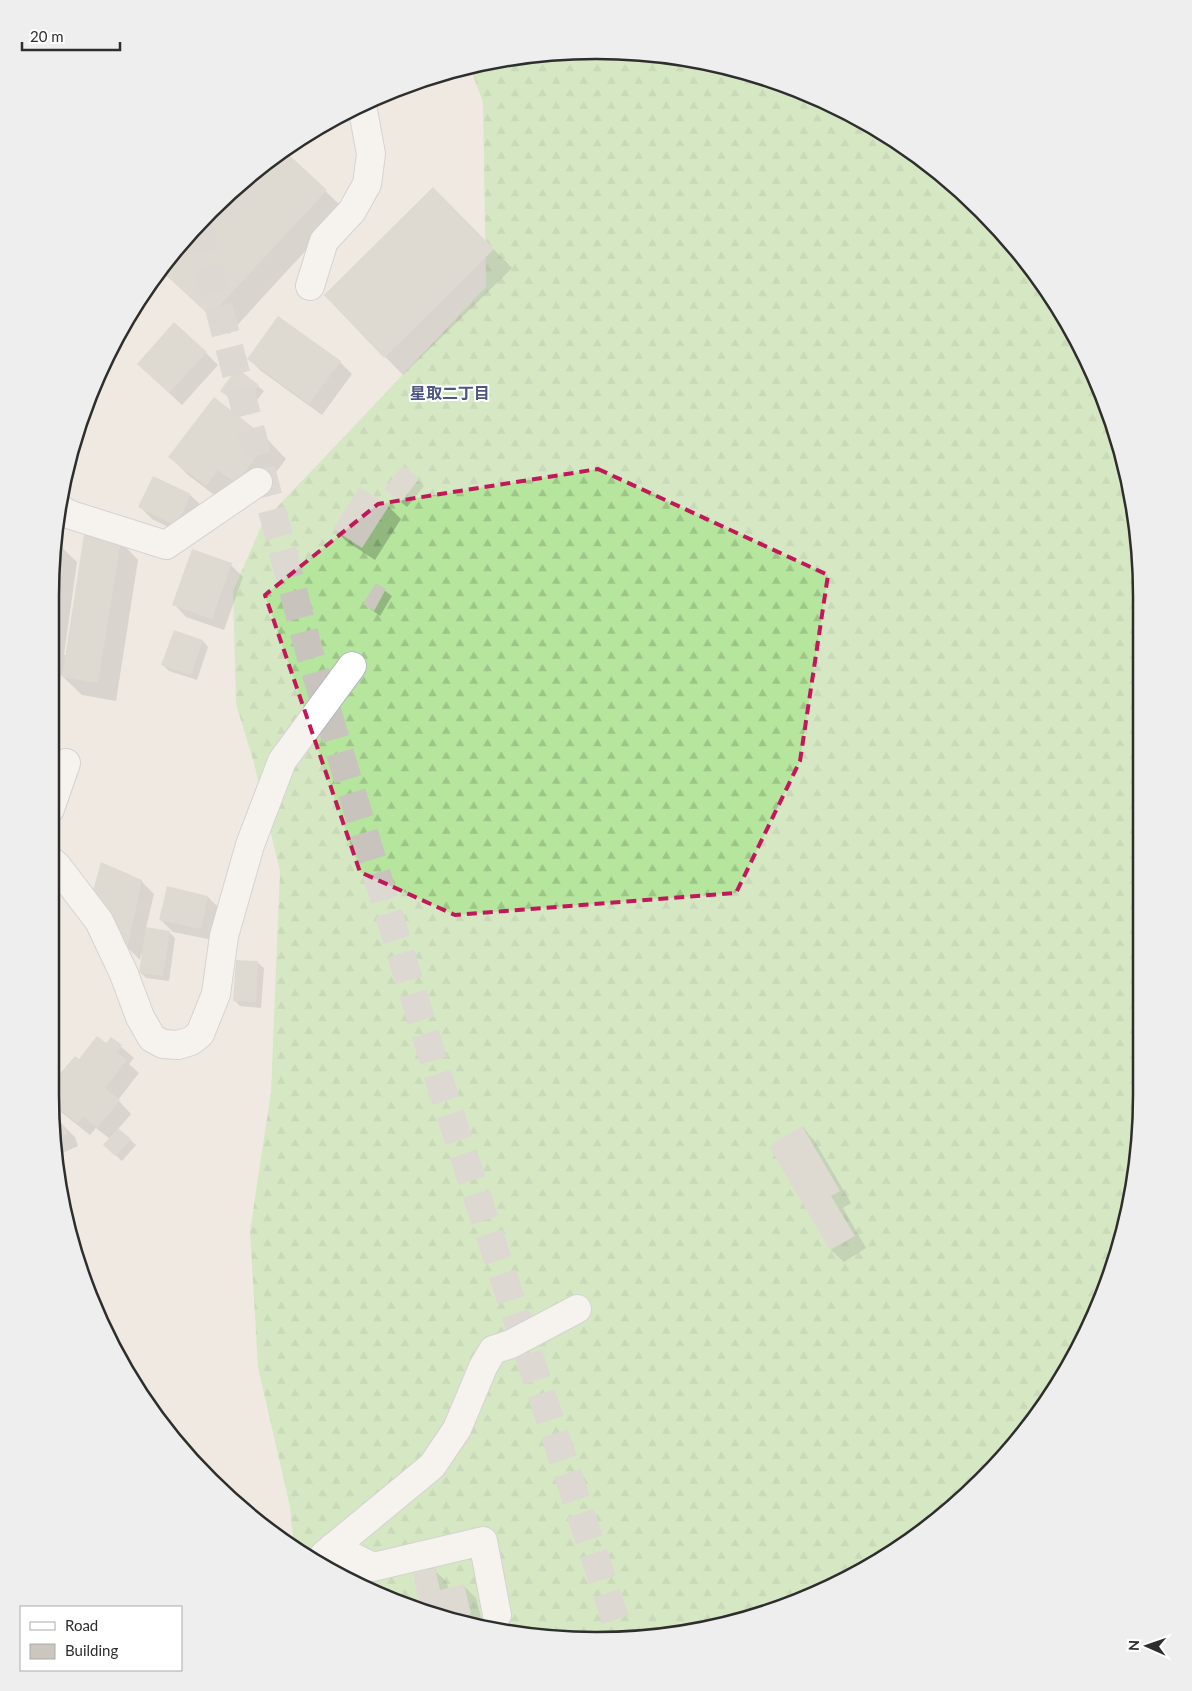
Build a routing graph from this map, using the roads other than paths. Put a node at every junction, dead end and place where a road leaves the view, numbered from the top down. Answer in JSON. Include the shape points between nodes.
{"nodes":[{"id":1,"x":363,"y":112,"type":"edge"},
{"id":2,"x":310,"y":286,"type":"dead end"},
{"id":3,"x":258,"y":482,"type":"dead end"},
{"id":4,"x":65,"y":512,"type":"edge"},
{"id":5,"x":352,"y":666,"type":"dead end"},
{"id":6,"x":66,"y":763,"type":"dead end"},
{"id":7,"x":59,"y":783,"type":"edge"},
{"id":8,"x":59,"y":867,"type":"edge"},
{"id":9,"x":577,"y":1309,"type":"dead end"},
{"id":10,"x":326,"y":1556,"type":"edge"},
{"id":11,"x":497,"y":1615,"type":"dead end"}],
"edges":[{"from":1,"to":2,"type":"street","via":[[371,154],[367,184],[352,211],[324,241]]},
{"from":3,"to":4,"type":"street","via":[[166,545]]},
{"from":5,"to":8,"type":"street","via":[[282,760],[250,844],[224,936],[216,994],[200,1034],[191,1041],[178,1045],[163,1044],[152,1038],[99,921]]},
{"from":6,"to":7,"type":"street"},
{"from":9,"to":10,"type":"street","via":[[512,1344],[493,1350],[457,1430],[432,1466]]},
{"from":10,"to":11,"type":"street","via":[[373,1567],[483,1540]]}]}
